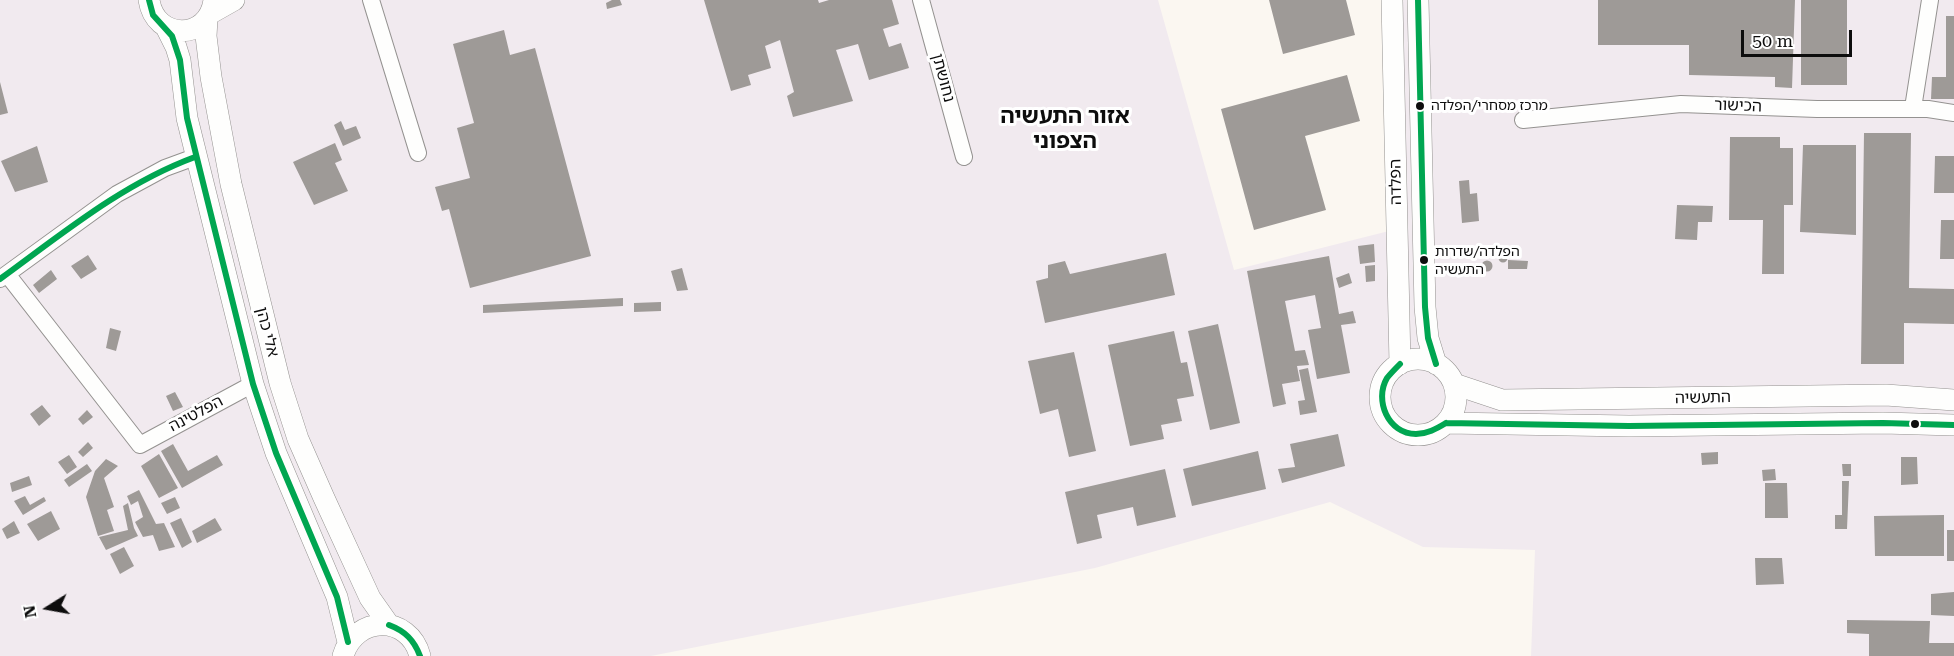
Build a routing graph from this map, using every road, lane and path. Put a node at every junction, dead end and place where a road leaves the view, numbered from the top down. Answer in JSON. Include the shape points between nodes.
{"nodes":[{"id":1,"x":149,"y":0,"type":"edge"},
{"id":2,"x":234,"y":0,"type":"edge"},
{"id":3,"x":371,"y":0,"type":"edge"},
{"id":4,"x":921,"y":0,"type":"edge"},
{"id":5,"x":1392,"y":0,"type":"edge"},
{"id":6,"x":1418,"y":0,"type":"edge"},
{"id":7,"x":1930,"y":0,"type":"edge"},
{"id":8,"x":210,"y":11,"type":"edge"},
{"id":9,"x":166,"y":27,"type":"junction"},
{"id":10,"x":1913,"y":108,"type":"junction"},
{"id":11,"x":1954,"y":113,"type":"edge"},
{"id":12,"x":1523,"y":120,"type":"dead end"},
{"id":13,"x":418,"y":153,"type":"dead end"},
{"id":14,"x":195,"y":157,"type":"junction"},
{"id":15,"x":964,"y":157,"type":"dead end"},
{"id":16,"x":4,"y":276,"type":"edge"},
{"id":17,"x":1400,"y":364,"type":"junction"},
{"id":18,"x":1436,"y":364,"type":"junction"},
{"id":19,"x":252,"y":384,"type":"junction"},
{"id":20,"x":1454,"y":384,"type":"junction"},
{"id":21,"x":1954,"y":400,"type":"edge"},
{"id":22,"x":1446,"y":423,"type":"junction"},
{"id":23,"x":1954,"y":425,"type":"edge"},
{"id":24,"x":389,"y":625,"type":"junction"},
{"id":25,"x":340,"y":651,"type":"edge"},
{"id":26,"x":420,"y":656,"type":"edge"}],
"edges":[{"from":1,"to":9,"type":"street","name":"אלי כהן","via":[[153,15]]},
{"from":2,"to":8,"type":"street"},
{"from":3,"to":13,"type":"street"},
{"from":4,"to":15,"type":"street","name":"נחושתן"},
{"from":5,"to":17,"type":"street","name":"הפלדה"},
{"from":6,"to":18,"type":"street","name":"הפלדה","via":[[1425,307]]},
{"from":7,"to":10,"type":"street"},
{"from":8,"to":9,"type":"street","via":[[201,24],[188,31]]},
{"from":8,"to":24,"type":"street","name":"אלי כהן","via":[[206,36],[231,184],[280,383],[298,439],[324,498],[370,598]]},
{"from":9,"to":14,"type":"street","name":"אלי כהן","via":[[180,60]]},
{"from":10,"to":11,"type":"street","name":"הכישור"},
{"from":10,"to":12,"type":"street","name":"הכישור","via":[[1681,104]]},
{"from":14,"to":16,"type":"street","via":[[117,194]]},
{"from":14,"to":19,"type":"street","name":"אלי כהן"},
{"from":16,"to":19,"type":"street","name":"הפלטינה","via":[[140,445]]},
{"from":17,"to":18,"type":"street","via":[[1424,360]]},
{"from":17,"to":22,"type":"street","via":[[1391,371],[1381,391],[1384,413],[1390,422],[1418,435],[1428,434]]},
{"from":18,"to":20,"type":"street"},
{"from":19,"to":25,"type":"street","name":"אלי כהן","via":[[276,453],[338,597],[344,619]]},
{"from":20,"to":21,"type":"street","name":"התעשיה","via":[[1502,400],[1886,395]]},
{"from":20,"to":22,"type":"street","via":[[1455,405]]},
{"from":22,"to":23,"type":"street","name":"התעשיה"},
{"from":24,"to":25,"type":"street","via":[[366,627]]},
{"from":24,"to":26,"type":"street","via":[[407,634]]}]}
